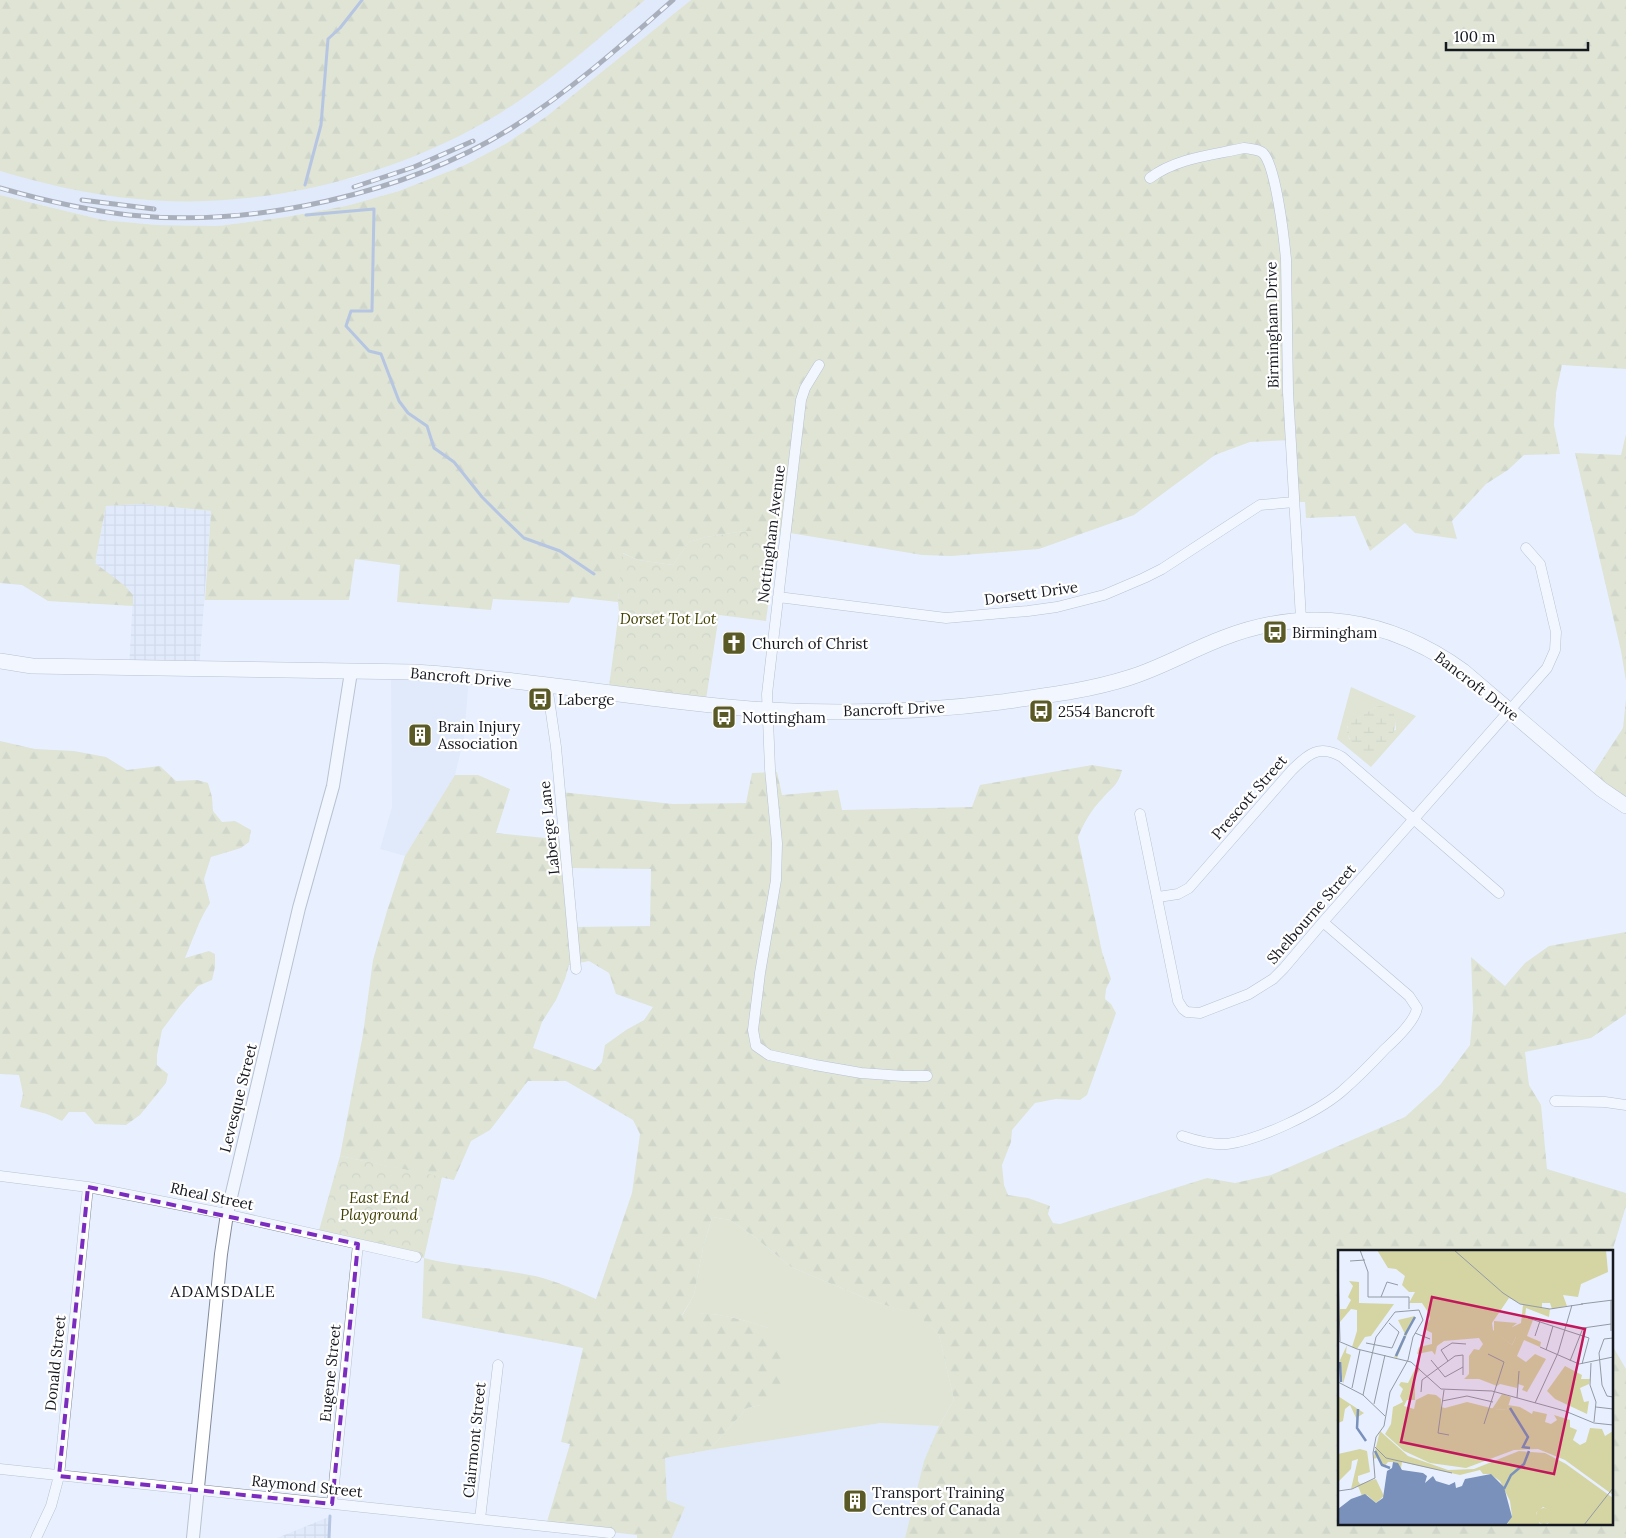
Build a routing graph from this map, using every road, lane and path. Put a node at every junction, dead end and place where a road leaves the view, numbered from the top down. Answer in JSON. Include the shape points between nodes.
{"nodes":[{"id":1,"x":1150,"y":178,"type":"dead end"},
{"id":2,"x":819,"y":365,"type":"dead end"},
{"id":3,"x":1294,"y":502,"type":"junction"},
{"id":4,"x":1526,"y":548,"type":"dead end"},
{"id":5,"x":778,"y":597,"type":"junction"},
{"id":6,"x":1301,"y":619,"type":"junction"},
{"id":7,"x":0,"y":661,"type":"edge"},
{"id":8,"x":351,"y":672,"type":"junction"},
{"id":9,"x":547,"y":686,"type":"junction"},
{"id":10,"x":767,"y":710,"type":"junction"},
{"id":11,"x":1509,"y":711,"type":"junction"},
{"id":12,"x":1626,"y":806,"type":"edge"},
{"id":13,"x":1140,"y":814,"type":"dead end"},
{"id":14,"x":1413,"y":820,"type":"junction"},
{"id":15,"x":1499,"y":893,"type":"dead end"},
{"id":16,"x":1158,"y":898,"type":"junction"},
{"id":17,"x":1323,"y":922,"type":"junction"},
{"id":18,"x":576,"y":969,"type":"dead end"},
{"id":19,"x":927,"y":1076,"type":"dead end"},
{"id":20,"x":1556,"y":1101,"type":"dead end"},
{"id":21,"x":1626,"y":1106,"type":"edge"},
{"id":22,"x":1182,"y":1136,"type":"dead end"},
{"id":23,"x":0,"y":1176,"type":"edge"},
{"id":24,"x":88,"y":1187,"type":"junction"},
{"id":25,"x":226,"y":1214,"type":"junction"},
{"id":26,"x":358,"y":1244,"type":"junction"},
{"id":27,"x":416,"y":1258,"type":"dead end"},
{"id":28,"x":498,"y":1365,"type":"dead end"},
{"id":29,"x":0,"y":1469,"type":"edge"},
{"id":30,"x":59,"y":1476,"type":"junction"},
{"id":31,"x":198,"y":1490,"type":"junction"},
{"id":32,"x":332,"y":1504,"type":"junction"},
{"id":33,"x":480,"y":1519,"type":"junction"},
{"id":34,"x":610,"y":1533,"type":"dead end"},
{"id":35,"x":36,"y":1538,"type":"edge"},
{"id":36,"x":193,"y":1538,"type":"edge"}],
"edges":[{"from":1,"to":3,"type":"street","name":"Birmingham Drive","via":[[1162,168],[1176,163],[1244,148],[1262,153],[1270,164],[1286,259]]},
{"from":2,"to":5,"type":"street","name":"Nottingham Avenue","via":[[801,400]]},
{"from":3,"to":5,"type":"street","name":"Dorsett Drive","via":[[1260,505],[1162,569],[1104,595],[1057,607],[946,618]]},
{"from":3,"to":6,"type":"street","name":"Birmingham Drive"},
{"from":4,"to":11,"type":"street","name":"Shelbourne Street","via":[[1540,564],[1556,640],[1555,650],[1547,668]]},
{"from":5,"to":10,"type":"street","name":"Nottingham Avenue"},
{"from":6,"to":10,"type":"main road","name":"Bancroft Drive","via":[[1249,628],[1128,678],[1058,693],[929,709]]},
{"from":6,"to":11,"type":"main road","name":"Bancroft Drive","via":[[1356,623],[1412,640],[1451,663]]},
{"from":7,"to":8,"type":"main road","name":"Bancroft Drive","via":[[32,666]]},
{"from":8,"to":9,"type":"main road","name":"Bancroft Drive","via":[[447,674]]},
{"from":8,"to":25,"type":"street","name":"Levesque Street","via":[[333,786],[299,908]]},
{"from":9,"to":10,"type":"main road","name":"Bancroft Drive"},
{"from":9,"to":18,"type":"street","name":"Laberge Lane","via":[[557,757]]},
{"from":10,"to":19,"type":"street","name":"Nottingham Avenue","via":[[778,843],[776,880],[753,1030],[756,1046],[769,1055],[815,1065],[861,1073]]},
{"from":11,"to":12,"type":"main road","name":"Bancroft Drive","via":[[1601,789]]},
{"from":11,"to":14,"type":"street","name":"Shelbourne Street"},
{"from":13,"to":16,"type":"street","name":"Shelbourne Street"},
{"from":14,"to":15,"type":"street","name":"Prescott Street"},
{"from":14,"to":16,"type":"street","name":"Prescott Street","via":[[1342,757],[1331,752],[1315,752],[1292,770],[1189,888]]},
{"from":14,"to":17,"type":"street","name":"Shelbourne Street"},
{"from":16,"to":17,"type":"street","name":"Shelbourne Street","via":[[1178,1001],[1183,1009],[1193,1013],[1249,994],[1273,979]]},
{"from":17,"to":22,"type":"street","via":[[1409,996],[1418,1008],[1416,1014],[1369,1065],[1340,1092],[1316,1108],[1262,1134],[1228,1144],[1199,1142]]},
{"from":20,"to":21,"type":"street"},
{"from":23,"to":24,"type":"street","name":"Rheal Street"},
{"from":24,"to":25,"type":"street","name":"Rheal Street"},
{"from":24,"to":30,"type":"street","name":"Donald Street"},
{"from":25,"to":26,"type":"street","name":"Rheal Street"},
{"from":25,"to":31,"type":"street","name":"Levesque Street"},
{"from":26,"to":27,"type":"street","name":"Rheal Street"},
{"from":26,"to":32,"type":"street","name":"Eugene Street"},
{"from":28,"to":33,"type":"street","name":"Clairmont Street"},
{"from":29,"to":30,"type":"street","name":"Raymond Street"},
{"from":30,"to":31,"type":"street","name":"Raymond Street"},
{"from":30,"to":35,"type":"street","name":"Donald Street","via":[[51,1506]]},
{"from":31,"to":32,"type":"street","name":"Raymond Street"},
{"from":31,"to":36,"type":"street","name":"Levesque Street"},
{"from":32,"to":33,"type":"street","name":"Raymond Street"},
{"from":33,"to":34,"type":"street","name":"Raymond Street"}]}
